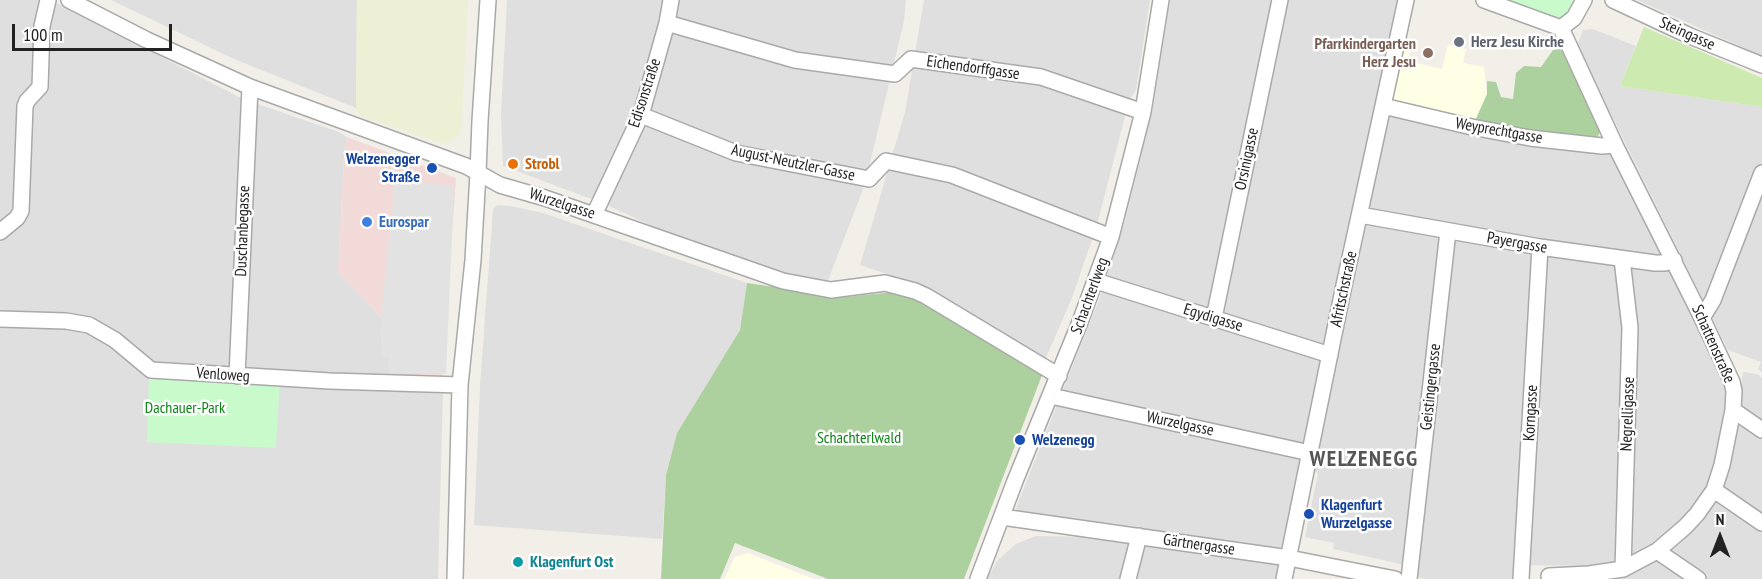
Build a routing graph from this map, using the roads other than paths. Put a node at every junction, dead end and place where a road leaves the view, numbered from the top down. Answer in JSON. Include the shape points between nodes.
{"nodes":[{"id":1,"x":48,"y":0,"type":"edge"},
{"id":2,"x":69,"y":0,"type":"edge"},
{"id":3,"x":488,"y":0,"type":"edge"},
{"id":4,"x":671,"y":0,"type":"edge"},
{"id":5,"x":1161,"y":0,"type":"edge"},
{"id":6,"x":1280,"y":0,"type":"edge"},
{"id":7,"x":1406,"y":0,"type":"edge"},
{"id":8,"x":1484,"y":0,"type":"edge"},
{"id":9,"x":1584,"y":0,"type":"edge"},
{"id":10,"x":1613,"y":0,"type":"edge"},
{"id":11,"x":667,"y":23,"type":"junction"},
{"id":12,"x":1561,"y":28,"type":"junction"},
{"id":13,"x":1762,"y":65,"type":"edge"},
{"id":14,"x":250,"y":87,"type":"junction"},
{"id":15,"x":1383,"y":106,"type":"junction"},
{"id":16,"x":1143,"y":112,"type":"junction"},
{"id":17,"x":641,"y":115,"type":"junction"},
{"id":18,"x":1615,"y":146,"type":"junction"},
{"id":19,"x":478,"y":173,"type":"junction"},
{"id":20,"x":1762,"y":173,"type":"edge"},
{"id":21,"x":594,"y":215,"type":"junction"},
{"id":22,"x":1360,"y":215,"type":"junction"},
{"id":23,"x":1448,"y":231,"type":"junction"},
{"id":24,"x":0,"y":232,"type":"edge"},
{"id":25,"x":1111,"y":237,"type":"junction"},
{"id":26,"x":1540,"y":247,"type":"junction"},
{"id":27,"x":1622,"y":259,"type":"junction"},
{"id":28,"x":1674,"y":260,"type":"junction"},
{"id":29,"x":1096,"y":281,"type":"junction"},
{"id":30,"x":1214,"y":318,"type":"junction"},
{"id":31,"x":1702,"y":318,"type":"junction"},
{"id":32,"x":0,"y":319,"type":"edge"},
{"id":33,"x":1330,"y":355,"type":"junction"},
{"id":34,"x":237,"y":376,"type":"junction"},
{"id":35,"x":1059,"y":376,"type":"junction"},
{"id":36,"x":460,"y":385,"type":"junction"},
{"id":37,"x":1051,"y":396,"type":"junction"},
{"id":38,"x":1733,"y":411,"type":"junction"},
{"id":39,"x":1762,"y":430,"type":"edge"},
{"id":40,"x":1310,"y":453,"type":"junction"},
{"id":41,"x":1714,"y":490,"type":"junction"},
{"id":42,"x":1002,"y":516,"type":"junction"},
{"id":43,"x":1762,"y":523,"type":"edge"},
{"id":44,"x":1139,"y":536,"type":"junction"},
{"id":45,"x":1657,"y":551,"type":"junction"},
{"id":46,"x":1289,"y":558,"type":"junction"},
{"id":47,"x":1623,"y":569,"type":"junction"},
{"id":48,"x":1521,"y":577,"type":"edge"},
{"id":49,"x":1549,"y":577,"type":"edge"},
{"id":50,"x":454,"y":579,"type":"edge"},
{"id":51,"x":978,"y":579,"type":"edge"},
{"id":52,"x":1128,"y":579,"type":"edge"},
{"id":53,"x":1284,"y":579,"type":"edge"},
{"id":54,"x":1395,"y":579,"type":"edge"},
{"id":55,"x":1409,"y":579,"type":"edge"},
{"id":56,"x":1698,"y":579,"type":"edge"}],
"edges":[{"from":1,"to":24,"type":"street","via":[[42,26],[40,87],[25,106],[21,211]]},
{"from":2,"to":14,"type":"street","name":"Wurzelgasse"},
{"from":3,"to":19,"type":"street"},
{"from":4,"to":11,"type":"street","name":"Edisonstraße"},
{"from":5,"to":16,"type":"street","name":"Schachterlweg"},
{"from":6,"to":30,"type":"street","name":"Orsinigasse"},
{"from":7,"to":15,"type":"street","name":"Afritschstraße"},
{"from":8,"to":12,"type":"street"},
{"from":9,"to":12,"type":"street","via":[[1574,18]]},
{"from":10,"to":13,"type":"street","name":"Steingasse"},
{"from":11,"to":16,"type":"street","name":"Eichendorffgasse","via":[[795,60],[895,74],[911,59],[1041,77]]},
{"from":11,"to":17,"type":"street","name":"Edisonstraße"},
{"from":12,"to":18,"type":"street","name":"Schattenstraße"},
{"from":14,"to":19,"type":"street","name":"Wurzelgasse"},
{"from":14,"to":34,"type":"street","name":"Duschanbegasse"},
{"from":15,"to":18,"type":"street","name":"Weyprechtgasse","via":[[1530,138]]},
{"from":15,"to":22,"type":"street","name":"Afritschstraße"},
{"from":16,"to":25,"type":"street","name":"Schachterlweg"},
{"from":17,"to":21,"type":"street","name":"Edisonstraße"},
{"from":17,"to":25,"type":"street","name":"August-Neutzler-Gasse","via":[[736,153],[869,179],[886,161],[952,176]]},
{"from":18,"to":28,"type":"street","name":"Schattenstraße"},
{"from":19,"to":21,"type":"street","name":"Wurzelgasse","via":[[500,185]]},
{"from":19,"to":36,"type":"street"},
{"from":20,"to":31,"type":"street","via":[[1713,300]]},
{"from":21,"to":35,"type":"street","name":"Wurzelgasse","via":[[783,281],[831,290],[885,283],[915,291]]},
{"from":22,"to":23,"type":"street","name":"Payergasse"},
{"from":22,"to":33,"type":"street","name":"Afritschstraße"},
{"from":23,"to":26,"type":"street","name":"Payergasse"},
{"from":23,"to":55,"type":"street","name":"Geistingergasse"},
{"from":25,"to":29,"type":"street","name":"Schachterlweg"},
{"from":26,"to":27,"type":"street","name":"Payergasse"},
{"from":26,"to":48,"type":"street","name":"Korngasse"},
{"from":27,"to":28,"type":"street","name":"Payergasse","via":[[1655,263]]},
{"from":27,"to":47,"type":"street","name":"Negrelligasse","via":[[1630,328]]},
{"from":28,"to":31,"type":"street","name":"Schattenstraße"},
{"from":29,"to":30,"type":"street","name":"Egydigasse"},
{"from":29,"to":35,"type":"street","name":"Schachterlweg"},
{"from":30,"to":33,"type":"street","name":"Egydigasse"},
{"from":31,"to":38,"type":"street","name":"Schattenstraße","via":[[1732,382]]},
{"from":32,"to":34,"type":"street","name":"Venloweg","via":[[81,322],[115,340],[151,370]]},
{"from":33,"to":40,"type":"street","name":"Afritschstraße"},
{"from":34,"to":36,"type":"street","name":"Venloweg"},
{"from":35,"to":37,"type":"street","name":"Schachterlweg"},
{"from":36,"to":50,"type":"street"},
{"from":37,"to":40,"type":"street","name":"Wurzelgasse"},
{"from":37,"to":42,"type":"street","name":"Schachterlweg"},
{"from":38,"to":39,"type":"street"},
{"from":38,"to":41,"type":"street","name":"Schattenstraße"},
{"from":40,"to":46,"type":"street","name":"Afritschstraße"},
{"from":41,"to":43,"type":"street"},
{"from":41,"to":45,"type":"street","name":"Schattenstraße","via":[[1697,514]]},
{"from":42,"to":44,"type":"street","name":"Gärtnergasse"},
{"from":42,"to":51,"type":"street","name":"Schachterlweg"},
{"from":44,"to":46,"type":"street","name":"Gärtnergasse"},
{"from":44,"to":52,"type":"street"},
{"from":45,"to":47,"type":"street","name":"Schattenstraße"},
{"from":45,"to":56,"type":"street"},
{"from":46,"to":53,"type":"street","name":"Afritschstraße"},
{"from":46,"to":54,"type":"street","name":"Gärtnergasse"},
{"from":47,"to":49,"type":"street","name":"Schattenstraße"},
{"from":48,"to":49,"type":"street","name":"Schattenstraße"}]}
